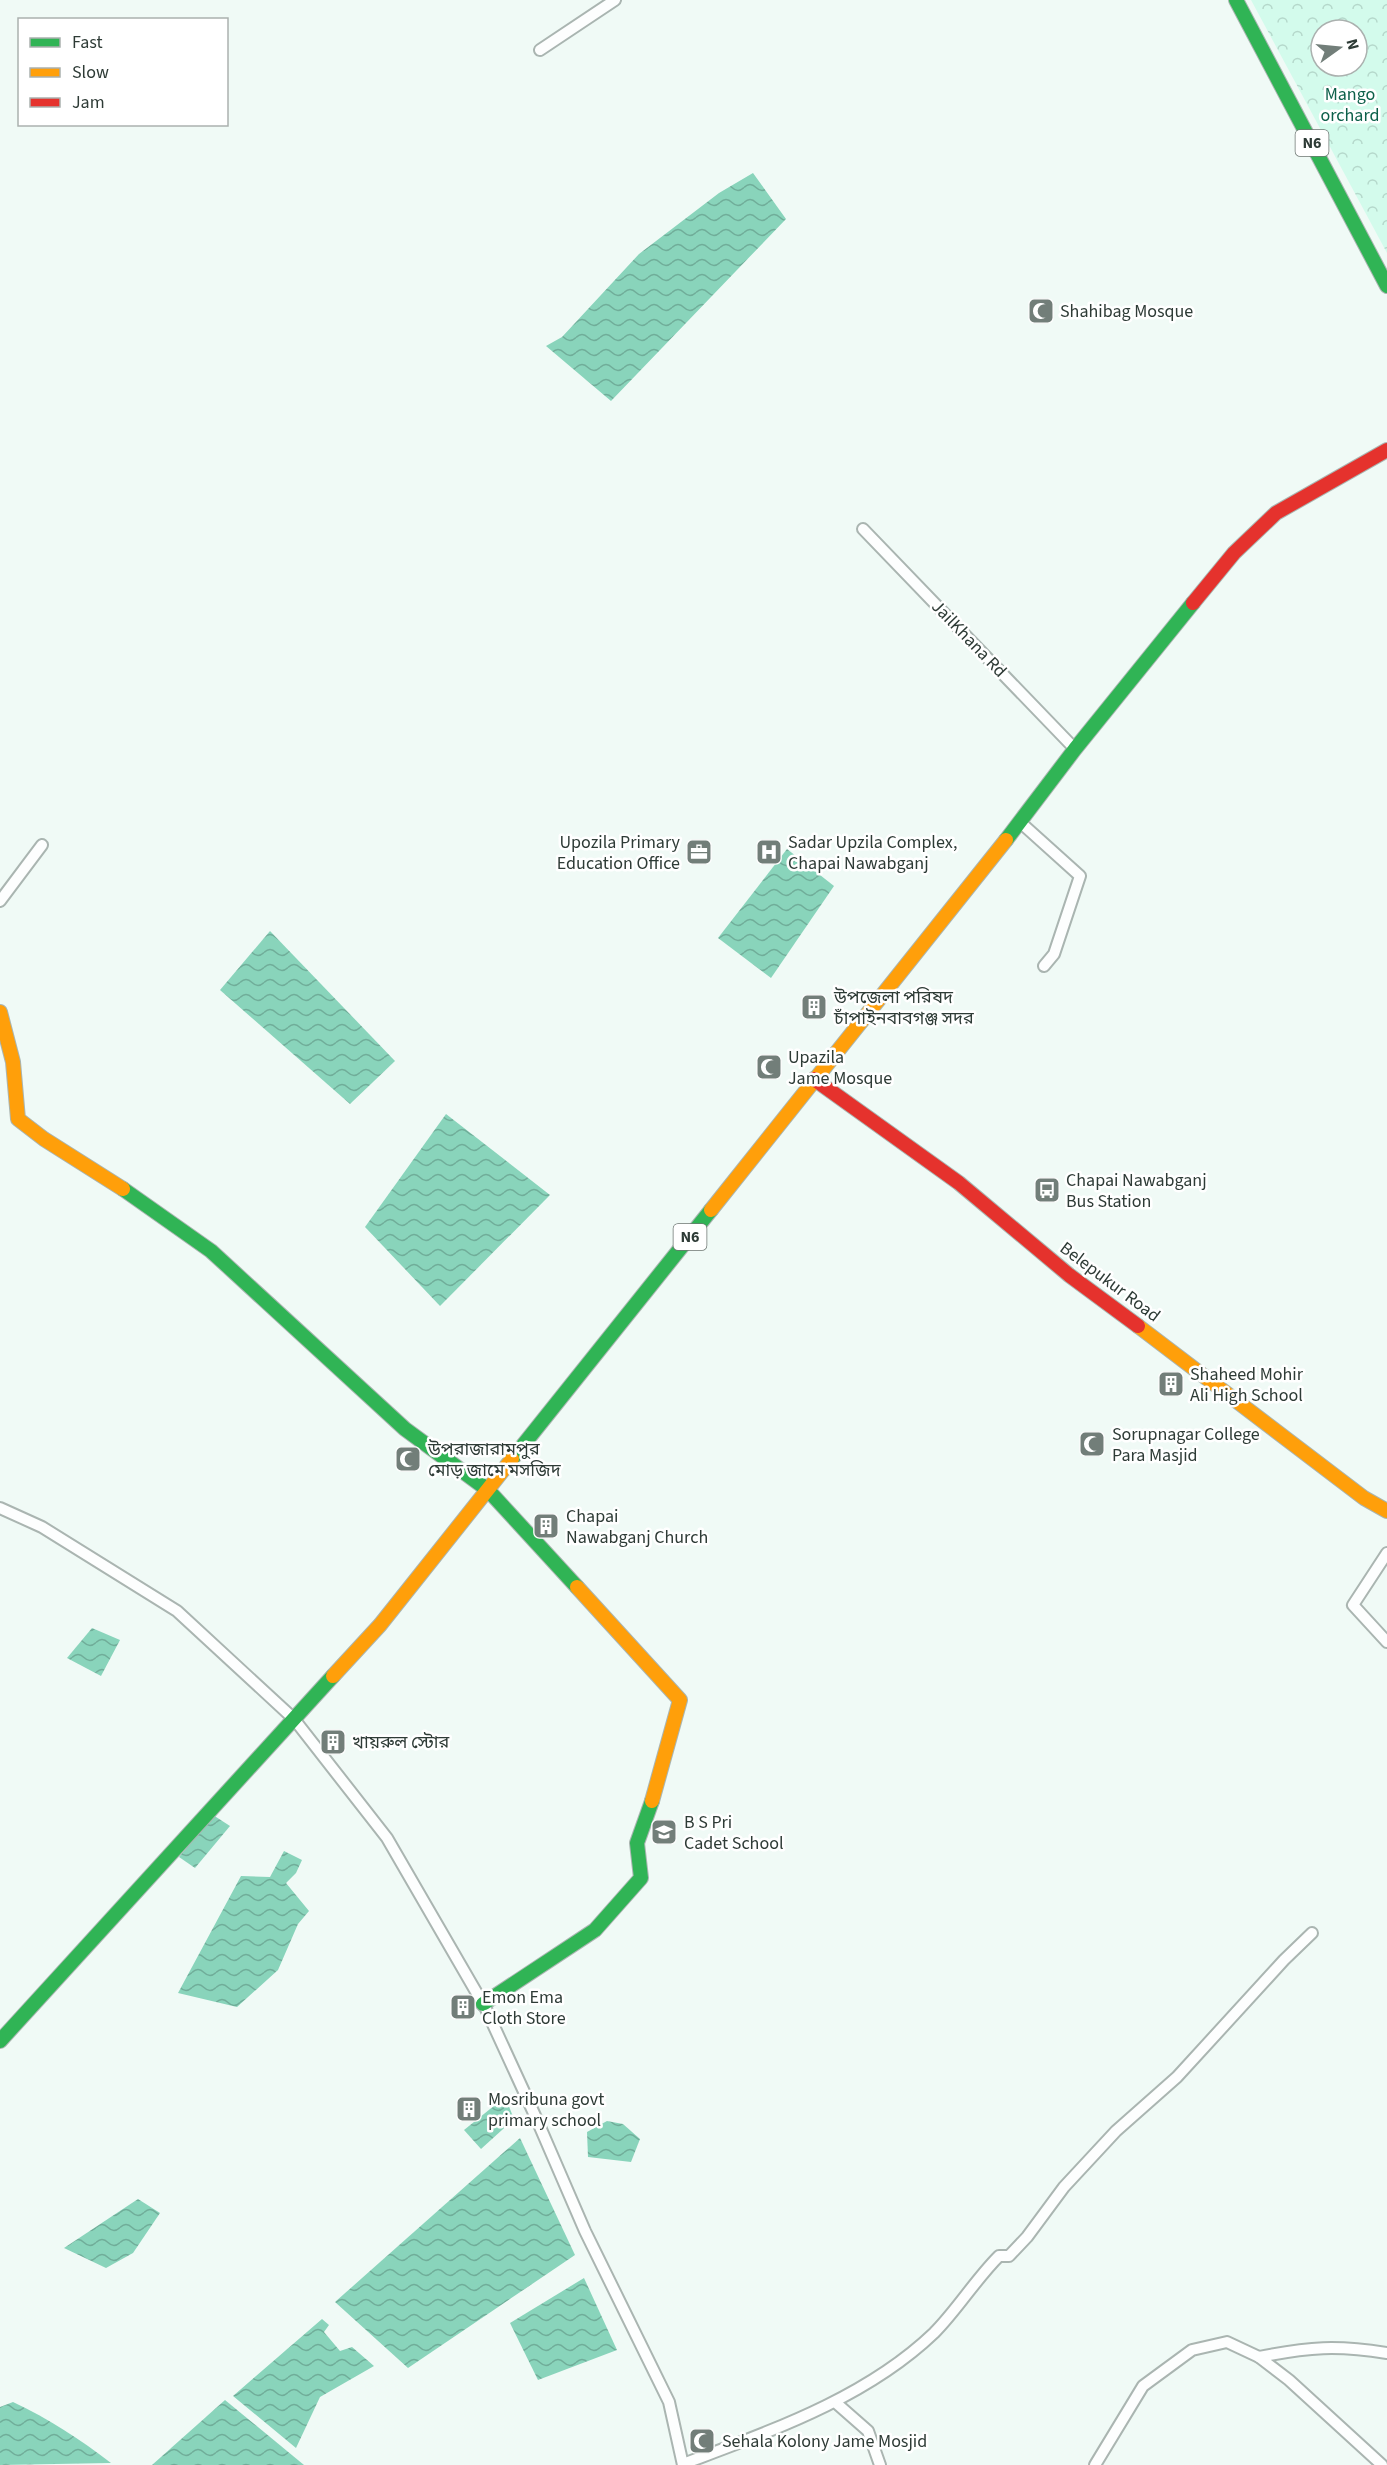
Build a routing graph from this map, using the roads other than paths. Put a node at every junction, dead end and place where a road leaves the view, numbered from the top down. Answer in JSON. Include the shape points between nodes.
{"nodes":[{"id":1,"x":615,"y":0,"type":"edge"},
{"id":2,"x":1236,"y":0,"type":"edge"},
{"id":3,"x":540,"y":50,"type":"dead end"},
{"id":4,"x":1387,"y":286,"type":"edge"},
{"id":5,"x":1387,"y":450,"type":"edge"},
{"id":6,"x":863,"y":529,"type":"dead end"},
{"id":7,"x":1075,"y":749,"type":"junction"},
{"id":8,"x":1020,"y":822,"type":"junction"},
{"id":9,"x":42,"y":845,"type":"dead end"},
{"id":10,"x":0,"y":901,"type":"edge"},
{"id":11,"x":1044,"y":966,"type":"dead end"},
{"id":12,"x":0,"y":1012,"type":"edge"},
{"id":13,"x":814,"y":1079,"type":"junction"},
{"id":14,"x":488,"y":1490,"type":"junction"},
{"id":15,"x":0,"y":1508,"type":"edge"},
{"id":16,"x":1387,"y":1510,"type":"edge"},
{"id":17,"x":1387,"y":1553,"type":"edge"},
{"id":18,"x":1387,"y":1642,"type":"edge"},
{"id":19,"x":294,"y":1719,"type":"junction"},
{"id":20,"x":1312,"y":1933,"type":"dead end"},
{"id":21,"x":483,"y":2004,"type":"junction"},
{"id":22,"x":0,"y":2041,"type":"edge"},
{"id":23,"x":1387,"y":2353,"type":"edge"},
{"id":24,"x":1259,"y":2357,"type":"junction"},
{"id":25,"x":835,"y":2402,"type":"junction"},
{"id":26,"x":683,"y":2464,"type":"edge"},
{"id":27,"x":880,"y":2465,"type":"edge"},
{"id":28,"x":1095,"y":2465,"type":"edge"},
{"id":29,"x":1382,"y":2465,"type":"edge"}],
"edges":[{"from":1,"to":3,"type":"street"},
{"from":2,"to":4,"type":"main road","number":"N6"},
{"from":5,"to":7,"type":"main road","number":"N6","via":[[1276,513],[1234,553]]},
{"from":6,"to":7,"type":"street","name":"JailKhana Rd"},
{"from":7,"to":8,"type":"main road","number":"N6"},
{"from":8,"to":11,"type":"street","via":[[1080,876],[1053,954]]},
{"from":8,"to":13,"type":"main road","number":"N6"},
{"from":9,"to":10,"type":"street"},
{"from":12,"to":14,"type":"main road","via":[[14,1062],[18,1119],[211,1251],[405,1429]]},
{"from":13,"to":14,"type":"main road","number":"N6"},
{"from":13,"to":16,"type":"main road","name":"Belepukur Road","via":[[959,1183],[1069,1275],[1332,1474]]},
{"from":14,"to":19,"type":"main road","number":"N6","via":[[380,1625]]},
{"from":14,"to":21,"type":"main road","via":[[680,1700],[658,1784],[637,1843],[641,1878],[595,1930]]},
{"from":15,"to":19,"type":"street","via":[[42,1527],[177,1611]]},
{"from":17,"to":18,"type":"street","via":[[1353,1605]]},
{"from":19,"to":21,"type":"street","via":[[387,1838]]},
{"from":19,"to":22,"type":"main road","number":"N6"},
{"from":20,"to":25,"type":"street","via":[[1177,2077],[1116,2131],[1064,2187],[1027,2237],[1009,2256],[999,2256],[979,2276],[935,2332],[899,2362]]},
{"from":21,"to":26,"type":"street","via":[[585,2231],[669,2402]]},
{"from":23,"to":24,"type":"street","via":[[1328,2346]]},
{"from":24,"to":28,"type":"street","via":[[1227,2342],[1192,2350],[1143,2386]]},
{"from":24,"to":29,"type":"street"},
{"from":25,"to":26,"type":"street"},
{"from":25,"to":27,"type":"street","via":[[868,2431]]}]}
